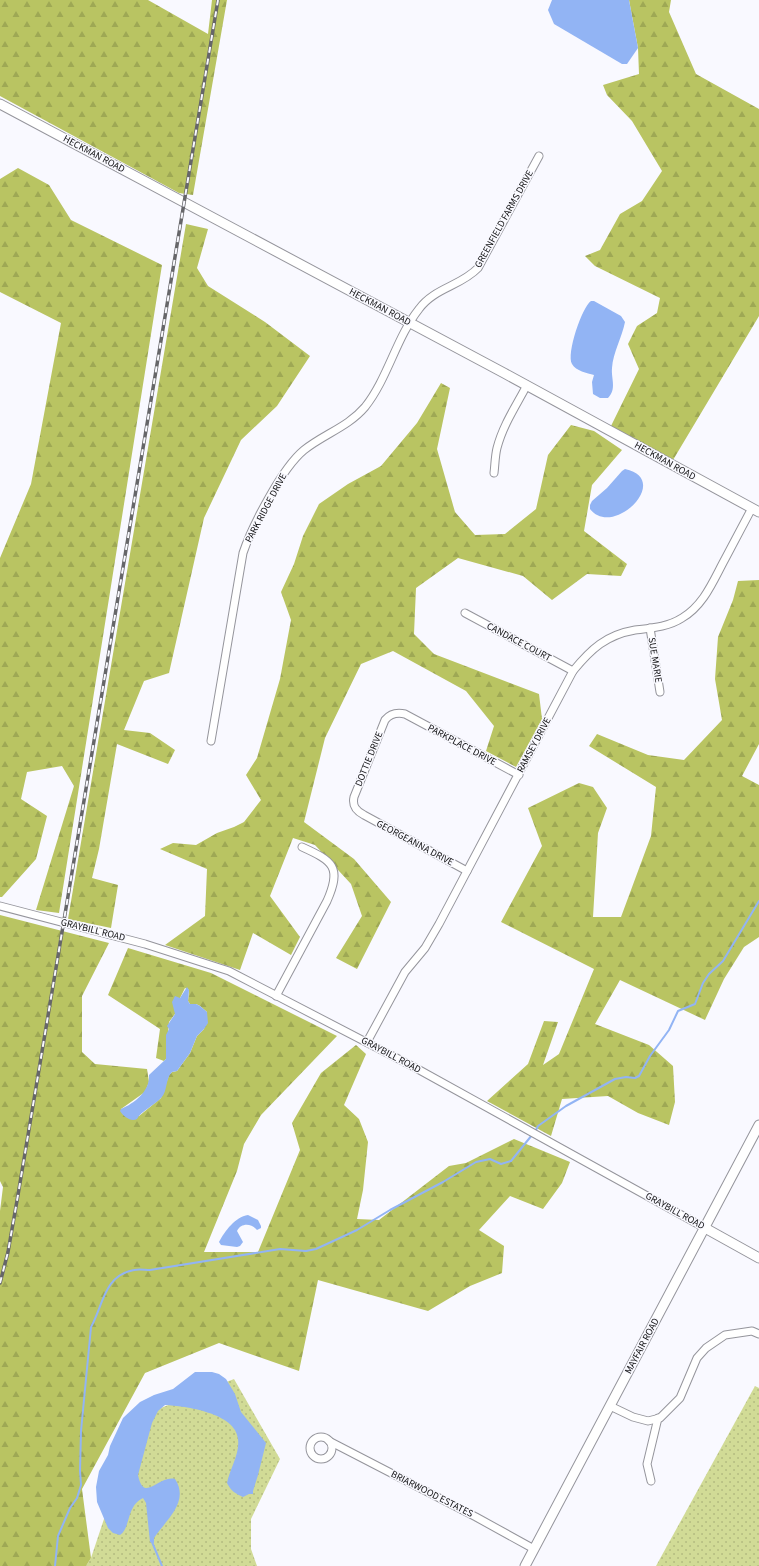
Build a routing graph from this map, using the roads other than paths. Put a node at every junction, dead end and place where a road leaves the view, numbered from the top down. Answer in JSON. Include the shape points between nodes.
{"nodes":[{"id":1,"x":0,"y":104,"type":"edge"},
{"id":2,"x":539,"y":156,"type":"dead end"},
{"id":3,"x":410,"y":323,"type":"junction"},
{"id":4,"x":527,"y":385,"type":"junction"},
{"id":5,"x":494,"y":473,"type":"dead end"},
{"id":6,"x":755,"y":510,"type":"edge"},
{"id":7,"x":465,"y":613,"type":"dead end"},
{"id":8,"x":650,"y":628,"type":"junction"},
{"id":9,"x":573,"y":671,"type":"junction"},
{"id":10,"x":660,"y":692,"type":"dead end"},
{"id":11,"x":404,"y":714,"type":"joint"},
{"id":12,"x":211,"y":741,"type":"dead end"},
{"id":13,"x":518,"y":775,"type":"junction"},
{"id":14,"x":364,"y":815,"type":"joint"},
{"id":15,"x":302,"y":847,"type":"dead end"},
{"id":16,"x":467,"y":871,"type":"junction"},
{"id":17,"x":0,"y":906,"type":"edge"},
{"id":18,"x":276,"y":996,"type":"junction"},
{"id":19,"x":367,"y":1042,"type":"junction"},
{"id":20,"x":759,"y":1126,"type":"edge"},
{"id":21,"x":705,"y":1228,"type":"junction"},
{"id":22,"x":759,"y":1258,"type":"edge"},
{"id":23,"x":759,"y":1334,"type":"edge"},
{"id":24,"x":610,"y":1406,"type":"junction"},
{"id":25,"x":658,"y":1418,"type":"junction"},
{"id":26,"x":329,"y":1441,"type":"dead end"},
{"id":27,"x":652,"y":1481,"type":"dead end"},
{"id":28,"x":534,"y":1549,"type":"junction"},
{"id":29,"x":525,"y":1566,"type":"edge"}],
"edges":[{"from":1,"to":3,"type":"street","name":"HECKMAN ROAD"},
{"from":2,"to":3,"type":"street","name":"GREENFIELD FARMS DRIVE","via":[[478,268],[464,280],[434,294]]},
{"from":3,"to":4,"type":"street","name":"HECKMAN ROAD"},
{"from":3,"to":12,"type":"street","name":"PARK RIDGE DRIVE","via":[[365,406],[347,424],[312,444],[294,460],[282,476],[246,542]]},
{"from":4,"to":5,"type":"street","via":[[501,436]]},
{"from":4,"to":6,"type":"street","name":"HECKMAN ROAD"},
{"from":6,"to":8,"type":"street","name":"RAMSEY DRIVE","via":[[702,601],[674,623]]},
{"from":7,"to":9,"type":"street","name":"CANDACE COURT"},
{"from":8,"to":9,"type":"street","name":"RAMSEY DRIVE","via":[[617,635],[607,640],[586,655]]},
{"from":8,"to":10,"type":"street","name":"SUE MARIE"},
{"from":9,"to":13,"type":"street","name":"RAMSEY DRIVE"},
{"from":11,"to":13,"type":"street","name":"PARKPLACE DRIVE"},
{"from":11,"to":14,"type":"street","name":"DOTTIE DRIVE","via":[[388,716],[353,800],[355,809]]},
{"from":13,"to":16,"type":"street","name":"RAMSEY DRIVE"},
{"from":14,"to":16,"type":"street","name":"GEORGEANNA DRIVE"},
{"from":15,"to":18,"type":"street","via":[[328,861],[335,877],[327,901]]},
{"from":16,"to":19,"type":"street","name":"RAMSEY DRIVE","via":[[425,948],[405,972]]},
{"from":17,"to":18,"type":"street","name":"GRAYBILL ROAD","via":[[197,960],[229,972]]},
{"from":18,"to":19,"type":"street","name":"GRAYBILL ROAD"},
{"from":19,"to":21,"type":"street","name":"GRAYBILL ROAD"},
{"from":20,"to":21,"type":"street","name":"MAYFAIR ROAD"},
{"from":21,"to":22,"type":"street","name":"GRAYBILL ROAD"},
{"from":21,"to":24,"type":"street","name":"MAYFAIR ROAD"},
{"from":23,"to":25,"type":"street","via":[[752,1331],[725,1335],[706,1348],[697,1358],[680,1398]]},
{"from":24,"to":25,"type":"street","via":[[648,1421]]},
{"from":24,"to":28,"type":"street","name":"MAYFAIR ROAD"},
{"from":25,"to":27,"type":"street","via":[[646,1464]]},
{"from":26,"to":28,"type":"street","name":"BRIARWOOD ESTATES","via":[[476,1516]]},
{"from":28,"to":29,"type":"street","name":"MAYFAIR ROAD"}]}
